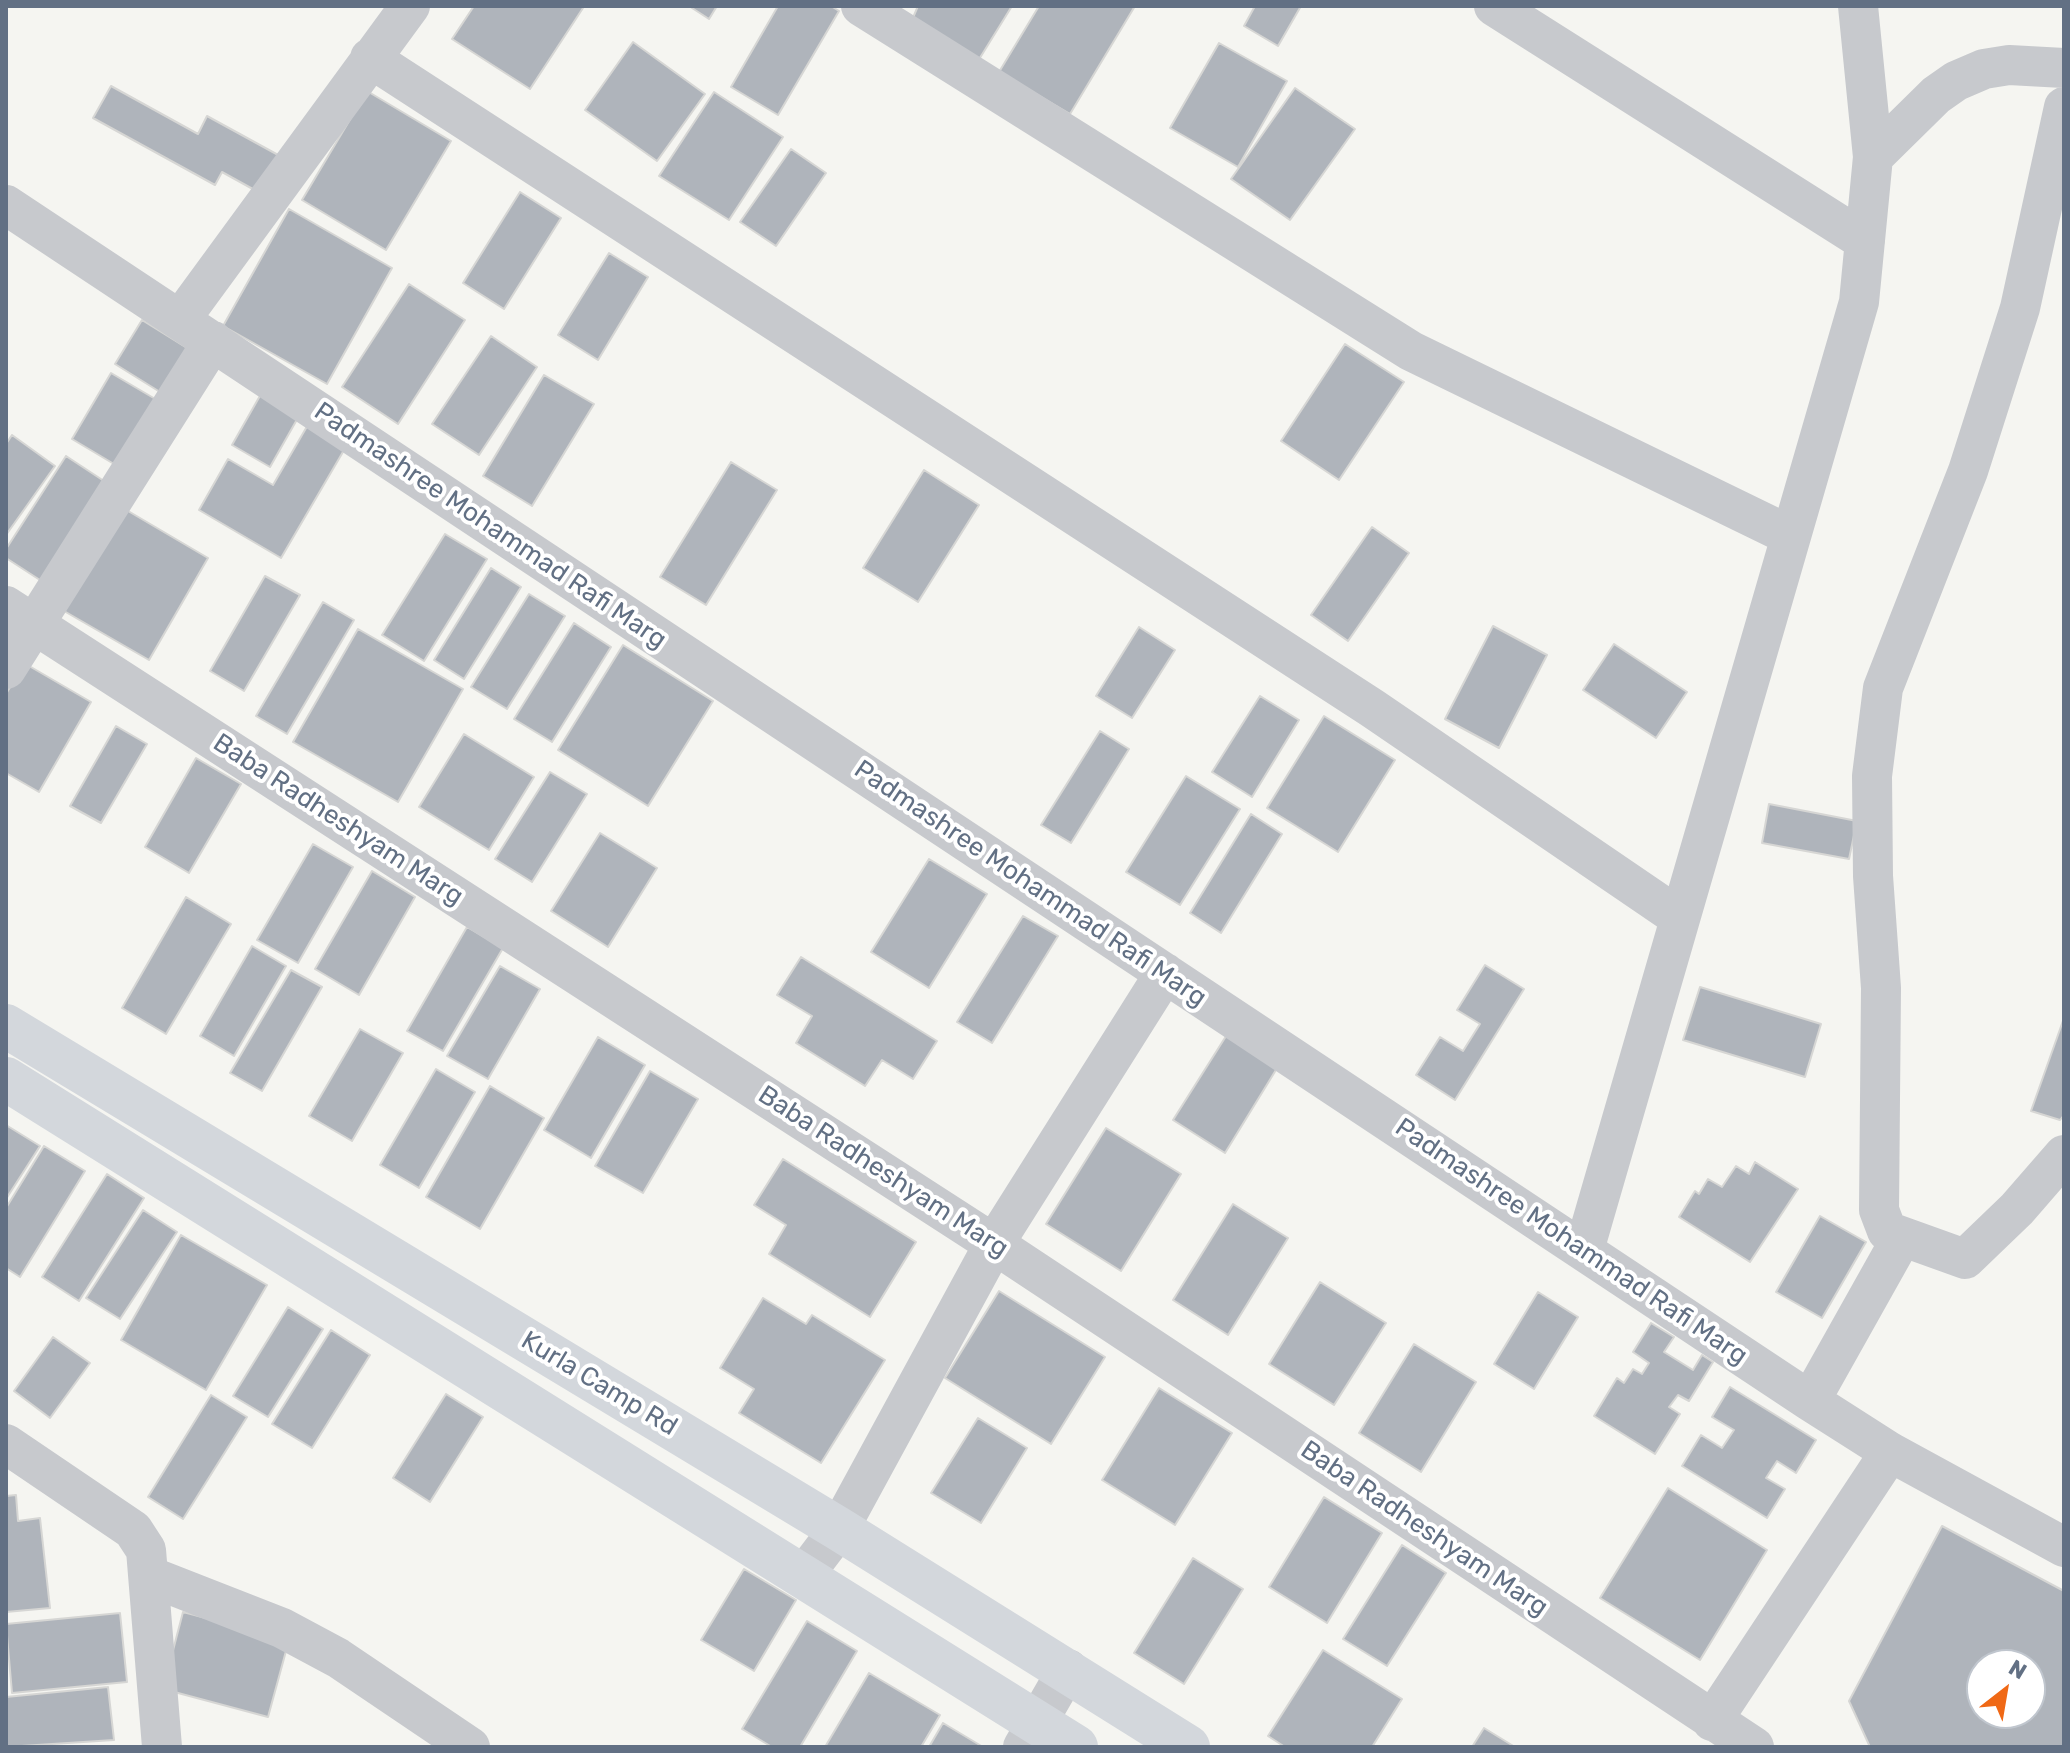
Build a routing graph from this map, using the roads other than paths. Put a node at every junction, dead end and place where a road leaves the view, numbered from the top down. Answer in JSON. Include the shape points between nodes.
{"nodes":[{"id":1,"x":410,"y":6,"type":"edge"},
{"id":2,"x":861,"y":6,"type":"edge"},
{"id":3,"x":1494,"y":6,"type":"edge"},
{"id":4,"x":1858,"y":6,"type":"edge"},
{"id":5,"x":370,"y":58,"type":"junction"},
{"id":6,"x":2064,"y":68,"type":"edge"},
{"id":7,"x":2064,"y":107,"type":"edge"},
{"id":8,"x":1873,"y":157,"type":"junction"},
{"id":9,"x":6,"y":205,"type":"edge"},
{"id":10,"x":1865,"y":241,"type":"junction"},
{"id":11,"x":180,"y":320,"type":"junction"},
{"id":12,"x":213,"y":341,"type":"junction"},
{"id":13,"x":1791,"y":536,"type":"junction"},
{"id":14,"x":20,"y":615,"type":"edge"},
{"id":15,"x":6,"y":669,"type":"edge"},
{"id":16,"x":1680,"y":918,"type":"junction"},
{"id":17,"x":1165,"y":973,"type":"junction"},
{"id":18,"x":6,"y":1026,"type":"edge"},
{"id":19,"x":6,"y":1079,"type":"edge"},
{"id":20,"x":2064,"y":1155,"type":"edge"},
{"id":21,"x":1902,"y":1237,"type":"junction"},
{"id":22,"x":994,"y":1244,"type":"junction"},
{"id":23,"x":1584,"y":1250,"type":"junction"},
{"id":24,"x":1810,"y":1401,"type":"junction"},
{"id":25,"x":6,"y":1444,"type":"edge"},
{"id":26,"x":1890,"y":1452,"type":"junction"},
{"id":27,"x":839,"y":1529,"type":"junction"},
{"id":28,"x":2064,"y":1547,"type":"edge"},
{"id":29,"x":804,"y":1575,"type":"junction"},
{"id":30,"x":149,"y":1576,"type":"junction"},
{"id":31,"x":1068,"y":1669,"type":"junction"},
{"id":32,"x":1712,"y":1721,"type":"junction"},
{"id":33,"x":1030,"y":1735,"type":"edge"},
{"id":34,"x":162,"y":1747,"type":"edge"},
{"id":35,"x":470,"y":1747,"type":"edge"},
{"id":36,"x":1076,"y":1747,"type":"edge"},
{"id":37,"x":1188,"y":1747,"type":"edge"},
{"id":38,"x":1754,"y":1747,"type":"edge"}],
"edges":[{"from":1,"to":5,"type":"street"},
{"from":2,"to":13,"type":"street","via":[[1411,351]]},
{"from":3,"to":10,"type":"street"},
{"from":4,"to":8,"type":"street"},
{"from":5,"to":11,"type":"street"},
{"from":5,"to":16,"type":"street","via":[[1372,708]]},
{"from":6,"to":8,"type":"street","via":[[2009,65],[1956,81]]},
{"from":7,"to":21,"type":"street","via":[[2015,323],[1968,471],[1883,688],[1872,776],[1881,988],[1879,1210],[1887,1231]]},
{"from":8,"to":10,"type":"street"},
{"from":9,"to":11,"type":"street","name":"Padmashree Mohammad Rafi Marg"},
{"from":10,"to":13,"type":"street","via":[[1859,302]]},
{"from":11,"to":12,"type":"street","name":"Padmashree Mohammad Rafi Marg"},
{"from":12,"to":14,"type":"street"},
{"from":12,"to":17,"type":"street","name":"Padmashree Mohammad Rafi Marg"},
{"from":13,"to":16,"type":"street"},
{"from":14,"to":15,"type":"street"},
{"from":14,"to":22,"type":"street","name":"Baba Radheshyam Marg"},
{"from":16,"to":23,"type":"street"},
{"from":17,"to":22,"type":"street"},
{"from":17,"to":23,"type":"street","name":"Padmashree Mohammad Rafi Marg"},
{"from":18,"to":27,"type":"main road","name":"Kurla Camp Rd"},
{"from":19,"to":29,"type":"main road","name":"Kurla Camp Rd"},
{"from":20,"to":21,"type":"street","via":[[1965,1259]]},
{"from":21,"to":24,"type":"street"},
{"from":22,"to":27,"type":"street"},
{"from":22,"to":32,"type":"street","name":"Baba Radheshyam Marg"},
{"from":23,"to":24,"type":"street","name":"Padmashree Mohammad Rafi Marg"},
{"from":24,"to":26,"type":"street","name":"Padmashree Mohammad Rafi Marg"},
{"from":25,"to":30,"type":"street","via":[[133,1530],[146,1550]]},
{"from":26,"to":28,"type":"street","name":"Padmashree Mohammad Rafi Marg"},
{"from":26,"to":32,"type":"street"},
{"from":27,"to":29,"type":"street"},
{"from":27,"to":31,"type":"main road","name":"Kurla Camp Rd"},
{"from":29,"to":33,"type":"main road","name":"Kurla Camp Rd"},
{"from":30,"to":34,"type":"street"},
{"from":30,"to":35,"type":"street","via":[[282,1628],[338,1658]]},
{"from":31,"to":33,"type":"street"},
{"from":31,"to":37,"type":"main road","name":"Kurla Camp Rd"},
{"from":32,"to":38,"type":"street","name":"Baba Radheshyam Marg"},
{"from":33,"to":36,"type":"main road","name":"Kurla Camp Rd"}]}
